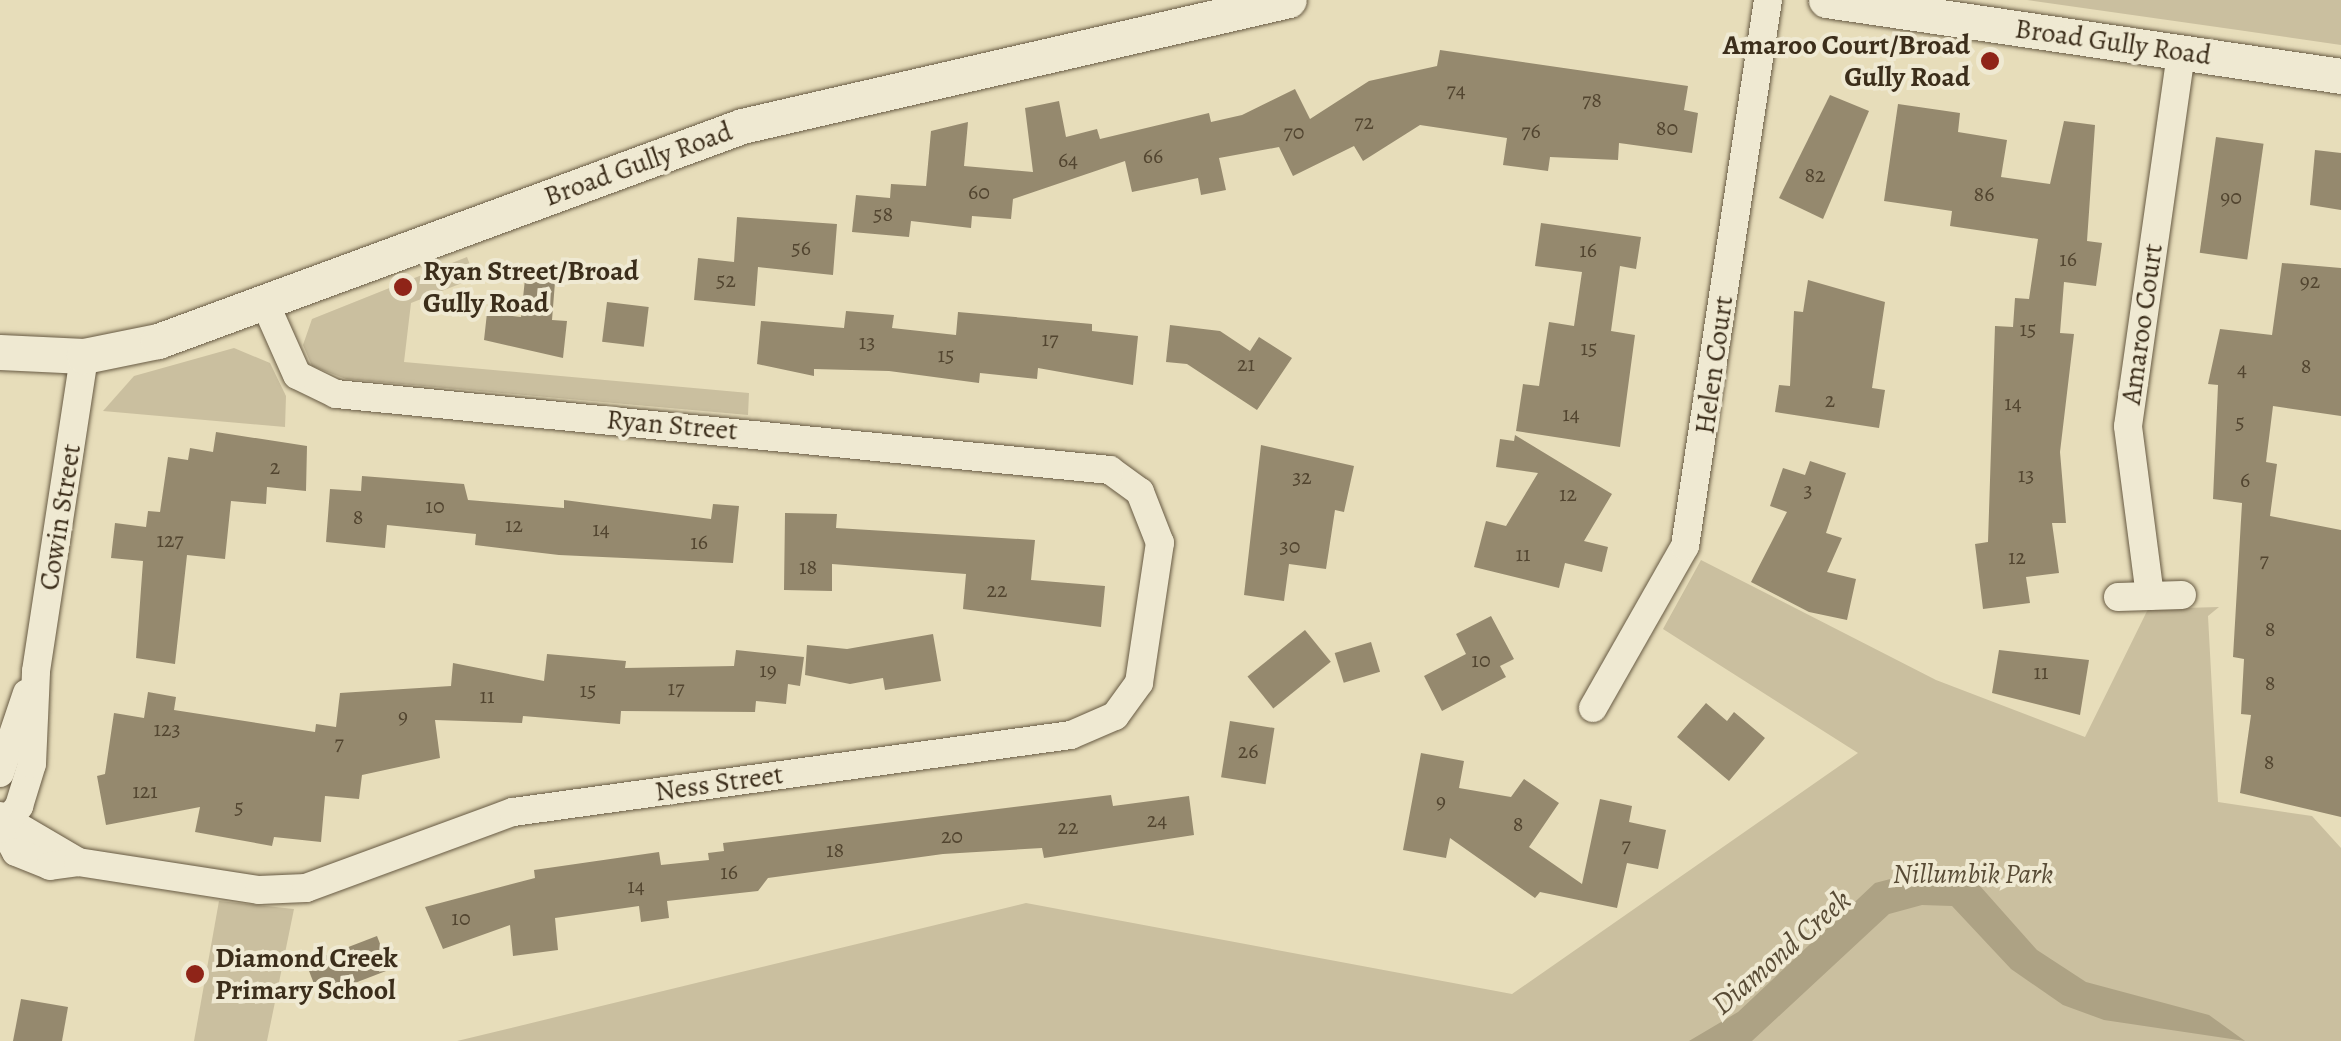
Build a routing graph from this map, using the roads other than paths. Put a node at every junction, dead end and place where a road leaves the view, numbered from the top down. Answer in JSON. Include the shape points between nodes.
{"nodes":[{"id":1,"x":1289,"y":0,"type":"edge"},
{"id":2,"x":1768,"y":0,"type":"edge"},
{"id":3,"x":1826,"y":0,"type":"edge"},
{"id":4,"x":1182,"y":12,"type":"edge"},
{"id":5,"x":2181,"y":52,"type":"junction"},
{"id":6,"x":2341,"y":76,"type":"edge"},
{"id":7,"x":265,"y":303,"type":"junction"},
{"id":8,"x":0,"y":352,"type":"edge"},
{"id":9,"x":84,"y":356,"type":"junction"},
{"id":10,"x":1128,"y":480,"type":"joint"},
{"id":11,"x":2182,"y":595,"type":"dead end"},
{"id":12,"x":2150,"y":596,"type":"junction"},
{"id":13,"x":2118,"y":597,"type":"dead end"},
{"id":14,"x":36,"y":678,"type":"junction"},
{"id":15,"x":1594,"y":708,"type":"dead end"},
{"id":16,"x":0,"y":773,"type":"edge"},
{"id":17,"x":2,"y":823,"type":"edge"}],
"edges":[{"from":1,"to":4,"type":"street","name":"Broad Gully Road"},
{"from":2,"to":15,"type":"street","name":"Helen Court","via":[[1685,546]]},
{"from":3,"to":5,"type":"street","name":"Broad Gully Road"},
{"from":4,"to":7,"type":"street","name":"Broad Gully Road","via":[[742,126]]},
{"from":5,"to":6,"type":"street","name":"Broad Gully Road"},
{"from":5,"to":12,"type":"street","name":"Amaroo Court","via":[[2128,426]]},
{"from":7,"to":9,"type":"street","name":"Broad Gully Road","via":[[158,341]]},
{"from":7,"to":10,"type":"street","name":"Ryan Street","via":[[296,375],[336,394],[1071,461]]},
{"from":8,"to":9,"type":"street","name":"Broad Gully Road"},
{"from":9,"to":14,"type":"street","name":"Cowin Street"},
{"from":10,"to":17,"type":"street","name":"Ness Street","via":[[1157,527],[1156,596],[1139,683],[1095,728],[513,812],[306,888],[246,888],[78,862]]},
{"from":11,"to":12,"type":"street"},
{"from":12,"to":13,"type":"street"},
{"from":14,"to":16,"type":"street","name":"Cowin Street"},
{"from":14,"to":17,"type":"street","name":"Cowin Street","via":[[32,764]]}]}
